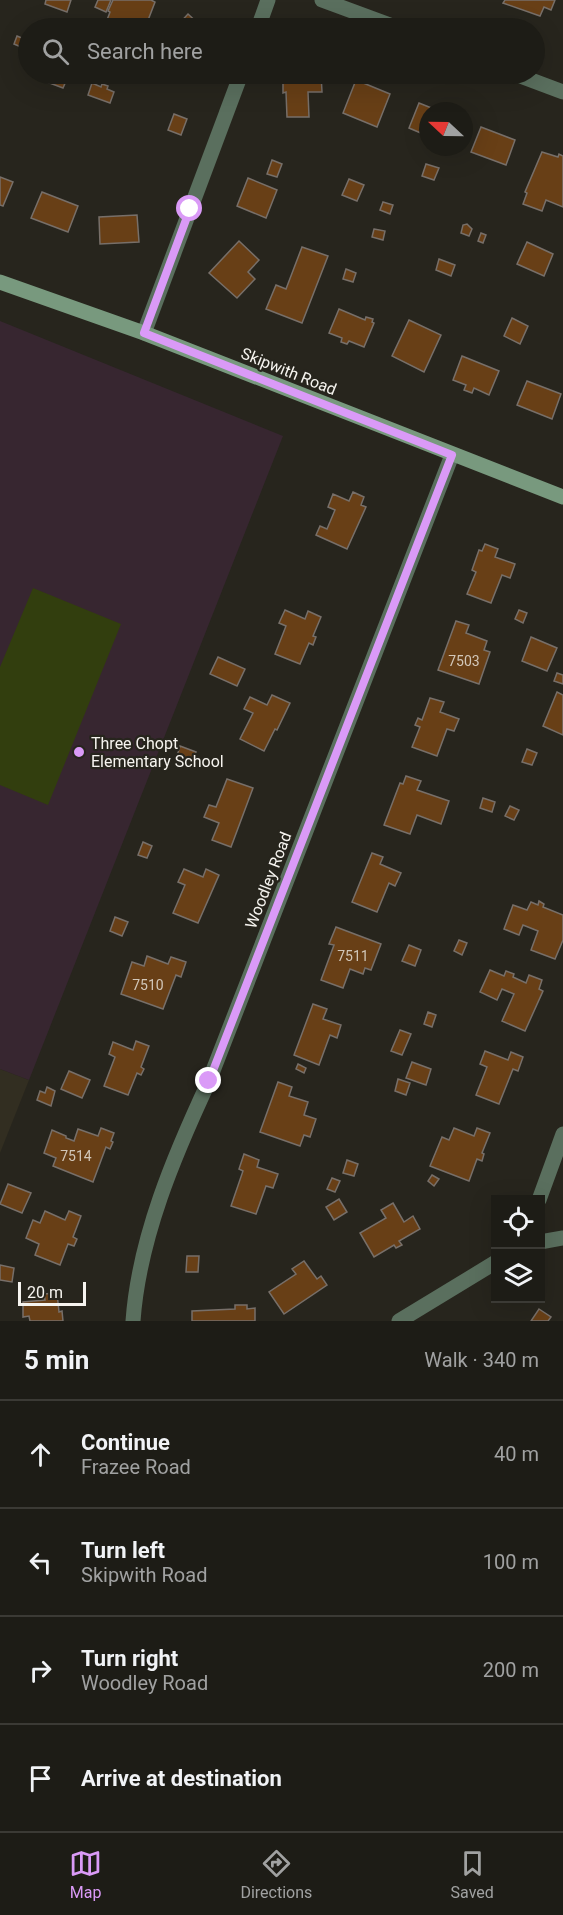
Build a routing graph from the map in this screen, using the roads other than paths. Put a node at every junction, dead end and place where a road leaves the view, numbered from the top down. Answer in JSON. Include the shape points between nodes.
{"nodes":[{"id":1,"x":268,"y":0,"type":"edge"},
{"id":2,"x":322,"y":0,"type":"edge"},
{"id":3,"x":262,"y":18,"type":"edge"},
{"id":4,"x":371,"y":18,"type":"edge"},
{"id":5,"x":237,"y":84,"type":"edge"},
{"id":6,"x":542,"y":84,"type":"edge"},
{"id":7,"x":563,"y":92,"type":"edge"},
{"id":8,"x":0,"y":282,"type":"edge"},
{"id":9,"x":144,"y":333,"type":"junction"},
{"id":10,"x":452,"y":455,"type":"junction"},
{"id":11,"x":563,"y":497,"type":"edge"},
{"id":12,"x":563,"y":1134,"type":"edge"},
{"id":13,"x":541,"y":1195,"type":"edge"},
{"id":14,"x":563,"y":1238,"type":"edge"},
{"id":15,"x":545,"y":1241,"type":"edge"},
{"id":16,"x":491,"y":1264,"type":"edge"},
{"id":17,"x":133,"y":1321,"type":"edge"},
{"id":18,"x":399,"y":1321,"type":"edge"}],
"edges":[{"from":1,"to":3,"type":"street"},
{"from":2,"to":4,"type":"street"},
{"from":5,"to":9,"type":"street"},
{"from":6,"to":7,"type":"street"},
{"from":8,"to":9,"type":"main road","name":"Skipwith Road"},
{"from":9,"to":10,"type":"main road","name":"Skipwith Road"},
{"from":10,"to":11,"type":"main road","name":"Skipwith Road"},
{"from":10,"to":17,"type":"street","name":"Woodley Road","via":[[156,1208]]},
{"from":12,"to":13,"type":"street"},
{"from":14,"to":15,"type":"street"},
{"from":16,"to":18,"type":"street"}]}
